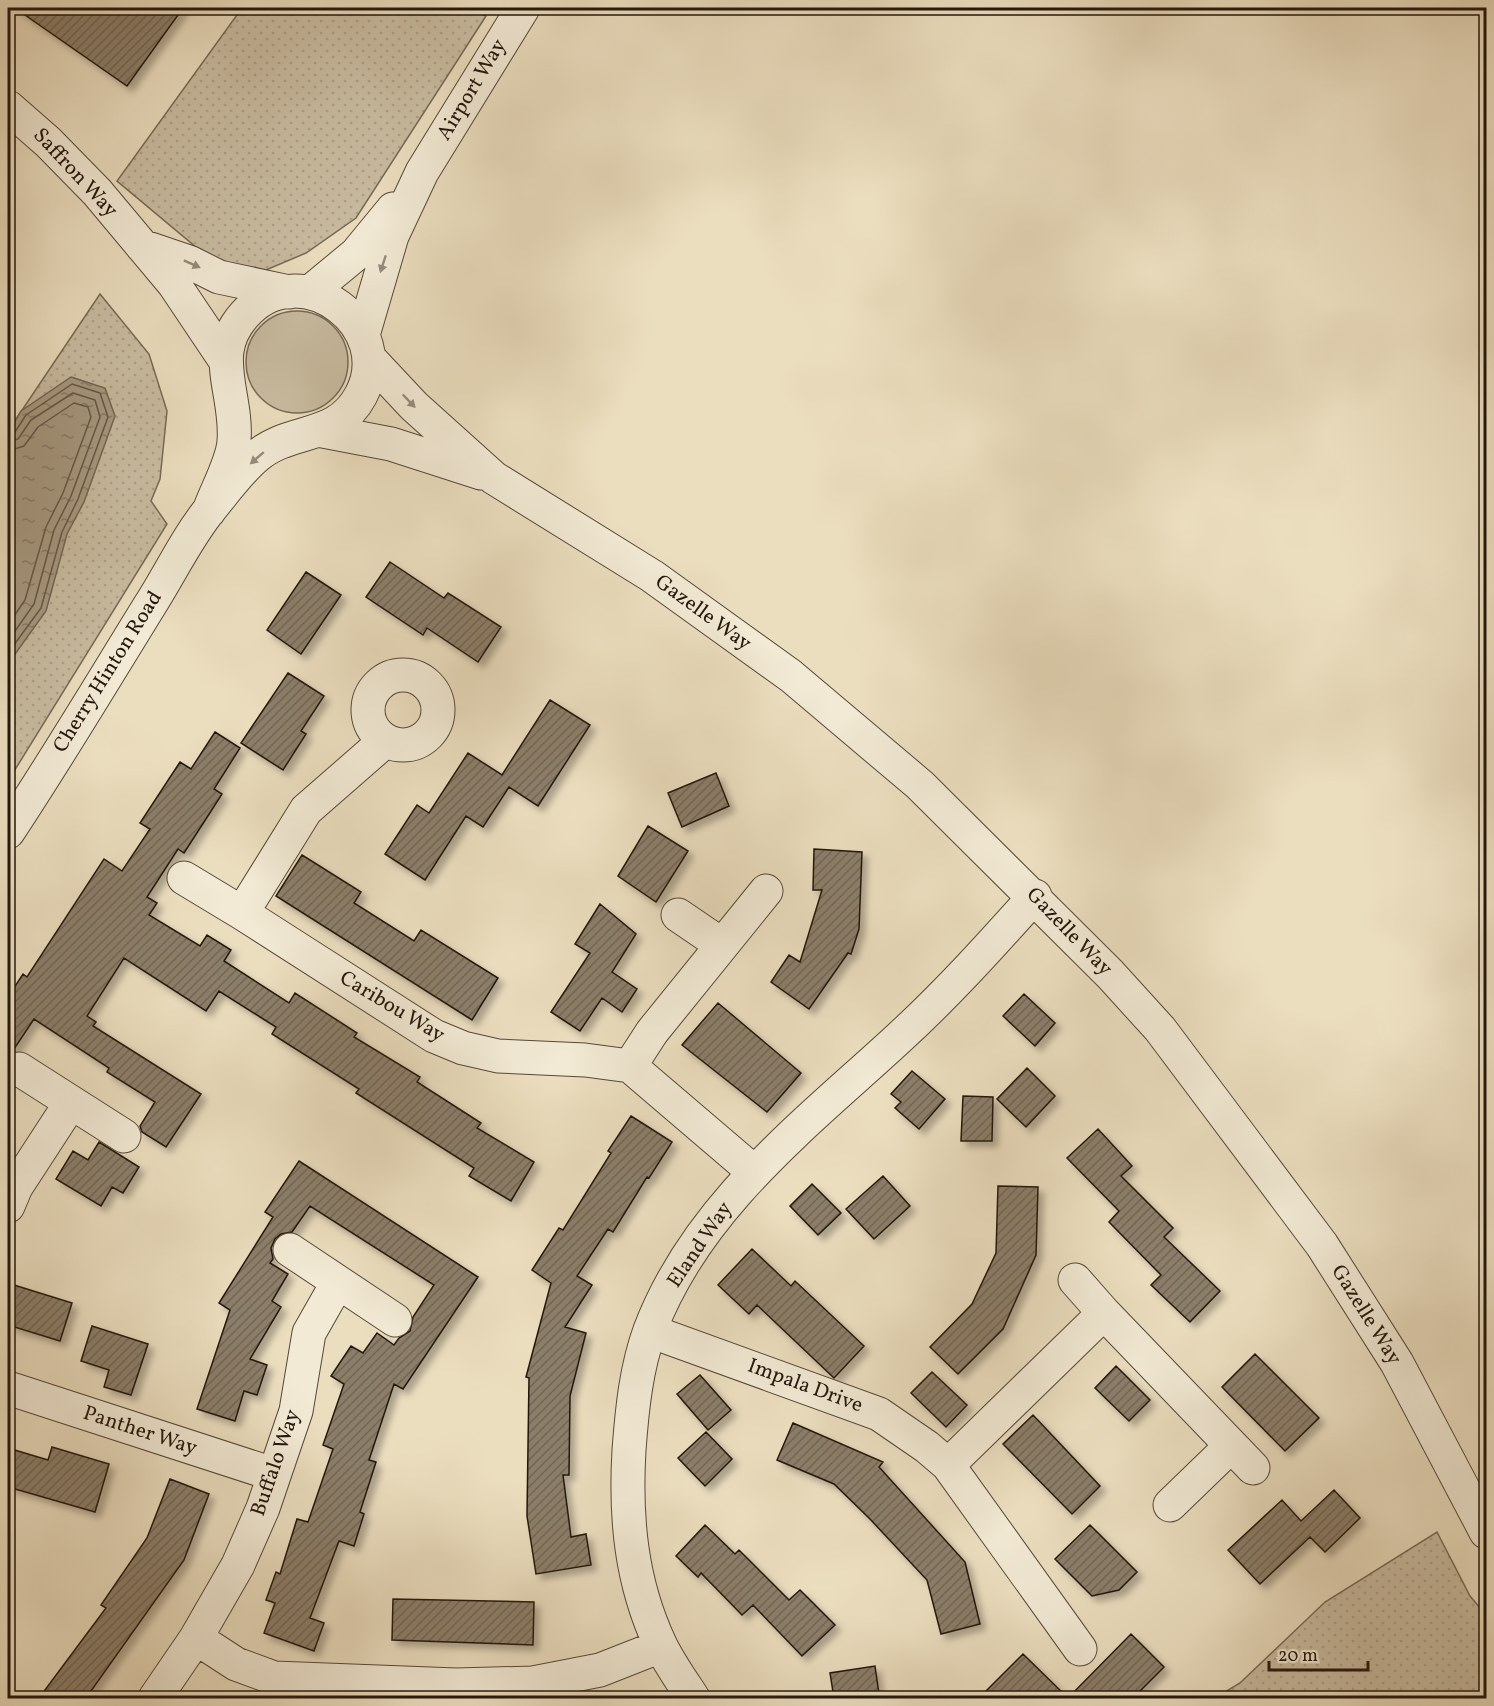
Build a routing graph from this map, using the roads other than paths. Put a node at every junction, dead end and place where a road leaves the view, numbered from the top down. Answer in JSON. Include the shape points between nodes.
{"nodes":[{"id":1,"x":523,"y":8,"type":"edge"},
{"id":2,"x":8,"y":107,"type":"edge"},
{"id":3,"x":422,"y":172,"type":"junction"},
{"id":4,"x":137,"y":244,"type":"junction"},
{"id":5,"x":299,"y":292,"type":"junction"},
{"id":6,"x":366,"y":347,"type":"junction"},
{"id":7,"x":225,"y":366,"type":"junction"},
{"id":8,"x":316,"y":432,"type":"junction"},
{"id":9,"x":494,"y":478,"type":"junction"},
{"id":10,"x":209,"y":511,"type":"junction"},
{"id":11,"x":385,"y":741,"type":"dead end"},
{"id":12,"x":8,"y":832,"type":"edge"},
{"id":13,"x":184,"y":878,"type":"dead end"},
{"id":14,"x":766,"y":891,"type":"dead end"},
{"id":15,"x":1035,"y":896,"type":"junction"},
{"id":16,"x":242,"y":912,"type":"junction"},
{"id":17,"x":678,"y":915,"type":"dead end"},
{"id":18,"x":722,"y":945,"type":"junction"},
{"id":19,"x":630,"y":1066,"type":"junction"},
{"id":20,"x":19,"y":1070,"type":"dead end"},
{"id":21,"x":70,"y":1104,"type":"junction"},
{"id":22,"x":124,"y":1136,"type":"dead end"},
{"id":23,"x":754,"y":1172,"type":"junction"},
{"id":24,"x":8,"y":1206,"type":"edge"},
{"id":25,"x":290,"y":1250,"type":"dead end"},
{"id":26,"x":1075,"y":1280,"type":"dead end"},
{"id":27,"x":338,"y":1282,"type":"junction"},
{"id":28,"x":1104,"y":1313,"type":"junction"},
{"id":29,"x":395,"y":1320,"type":"dead end"},
{"id":30,"x":650,"y":1331,"type":"junction"},
{"id":31,"x":8,"y":1388,"type":"edge"},
{"id":32,"x":948,"y":1465,"type":"junction"},
{"id":33,"x":273,"y":1474,"type":"junction"},
{"id":34,"x":1170,"y":1505,"type":"dead end"},
{"id":35,"x":1486,"y":1532,"type":"edge"},
{"id":36,"x":196,"y":1638,"type":"junction"},
{"id":37,"x":661,"y":1646,"type":"junction"},
{"id":38,"x":1080,"y":1649,"type":"dead end"},
{"id":39,"x":456,"y":1692,"type":"edge"},
{"id":40,"x":155,"y":1698,"type":"edge"},
{"id":41,"x":693,"y":1698,"type":"edge"}],
"edges":[{"from":1,"to":3,"type":"street","name":"Airport Way"},
{"from":2,"to":4,"type":"street","name":"Saffron Way","via":[[97,192]]},
{"from":3,"to":5,"type":"street","name":"Airport Way","via":[[356,254]]},
{"from":3,"to":6,"type":"street","name":"Airport Way","one_way":true,"via":[[392,236]]},
{"from":4,"to":5,"type":"street","one_way":true,"via":[[219,277]]},
{"from":4,"to":7,"type":"street","name":"Saffron Way","via":[[174,284]]},
{"from":5,"to":6,"type":"street","via":[[327,298],[342,307],[355,320]]},
{"from":5,"to":7,"type":"street","via":[[269,297],[252,307],[228,341]]},
{"from":6,"to":8,"type":"street","via":[[368,376],[362,394],[339,422]]},
{"from":6,"to":9,"type":"street","name":"Gazelle Way","one_way":true,"via":[[414,406]]},
{"from":7,"to":8,"type":"street","via":[[240,408],[263,427]]},
{"from":7,"to":10,"type":"street","via":[[235,412],[234,444]]},
{"from":8,"to":9,"type":"street","name":"Gazelle Way","via":[[391,444]]},
{"from":8,"to":10,"type":"street","one_way":true,"via":[[277,444],[257,456]]},
{"from":9,"to":15,"type":"street","name":"Gazelle Way","via":[[652,576],[791,676],[920,785]]},
{"from":10,"to":12,"type":"street","name":"Cherry Hinton Road"},
{"from":11,"to":16,"type":"street","via":[[306,810]]},
{"from":13,"to":16,"type":"street","name":"Caribou Way"},
{"from":14,"to":18,"type":"street"},
{"from":15,"to":23,"type":"street","name":"Eland Way","via":[[903,1034]]},
{"from":15,"to":35,"type":"street","name":"Gazelle Way","via":[[1160,1029],[1322,1245],[1397,1363]]},
{"from":16,"to":19,"type":"street","name":"Caribou Way","via":[[434,1036],[463,1048],[498,1056]]},
{"from":17,"to":18,"type":"street"},
{"from":18,"to":19,"type":"street","via":[[652,1032]]},
{"from":19,"to":23,"type":"street"},
{"from":20,"to":21,"type":"street"},
{"from":21,"to":22,"type":"street"},
{"from":21,"to":24,"type":"street"},
{"from":23,"to":30,"type":"street","name":"Eland Way","via":[[690,1251]]},
{"from":25,"to":27,"type":"street"},
{"from":26,"to":28,"type":"street"},
{"from":27,"to":29,"type":"street"},
{"from":27,"to":33,"type":"street","name":"Buffalo Way","via":[[309,1334],[296,1411]]},
{"from":28,"to":32,"type":"street"},
{"from":28,"to":34,"type":"street","via":[[1242,1457]]},
{"from":30,"to":32,"type":"street","name":"Impala Drive","via":[[879,1414]]},
{"from":30,"to":37,"type":"street","name":"Eland Way","via":[[637,1378],[627,1485],[629,1535],[639,1593]]},
{"from":31,"to":33,"type":"street","name":"Panther Way"},
{"from":32,"to":38,"type":"street","name":"Impala Drive"},
{"from":33,"to":36,"type":"street","name":"Buffalo Way","via":[[263,1508],[238,1564]]},
{"from":36,"to":39,"type":"street","via":[[236,1664],[274,1678]]},
{"from":36,"to":40,"type":"street","name":"Buffalo Way"},
{"from":37,"to":39,"type":"street","via":[[600,1670]]},
{"from":37,"to":41,"type":"street","name":"Eland Way"}]}
